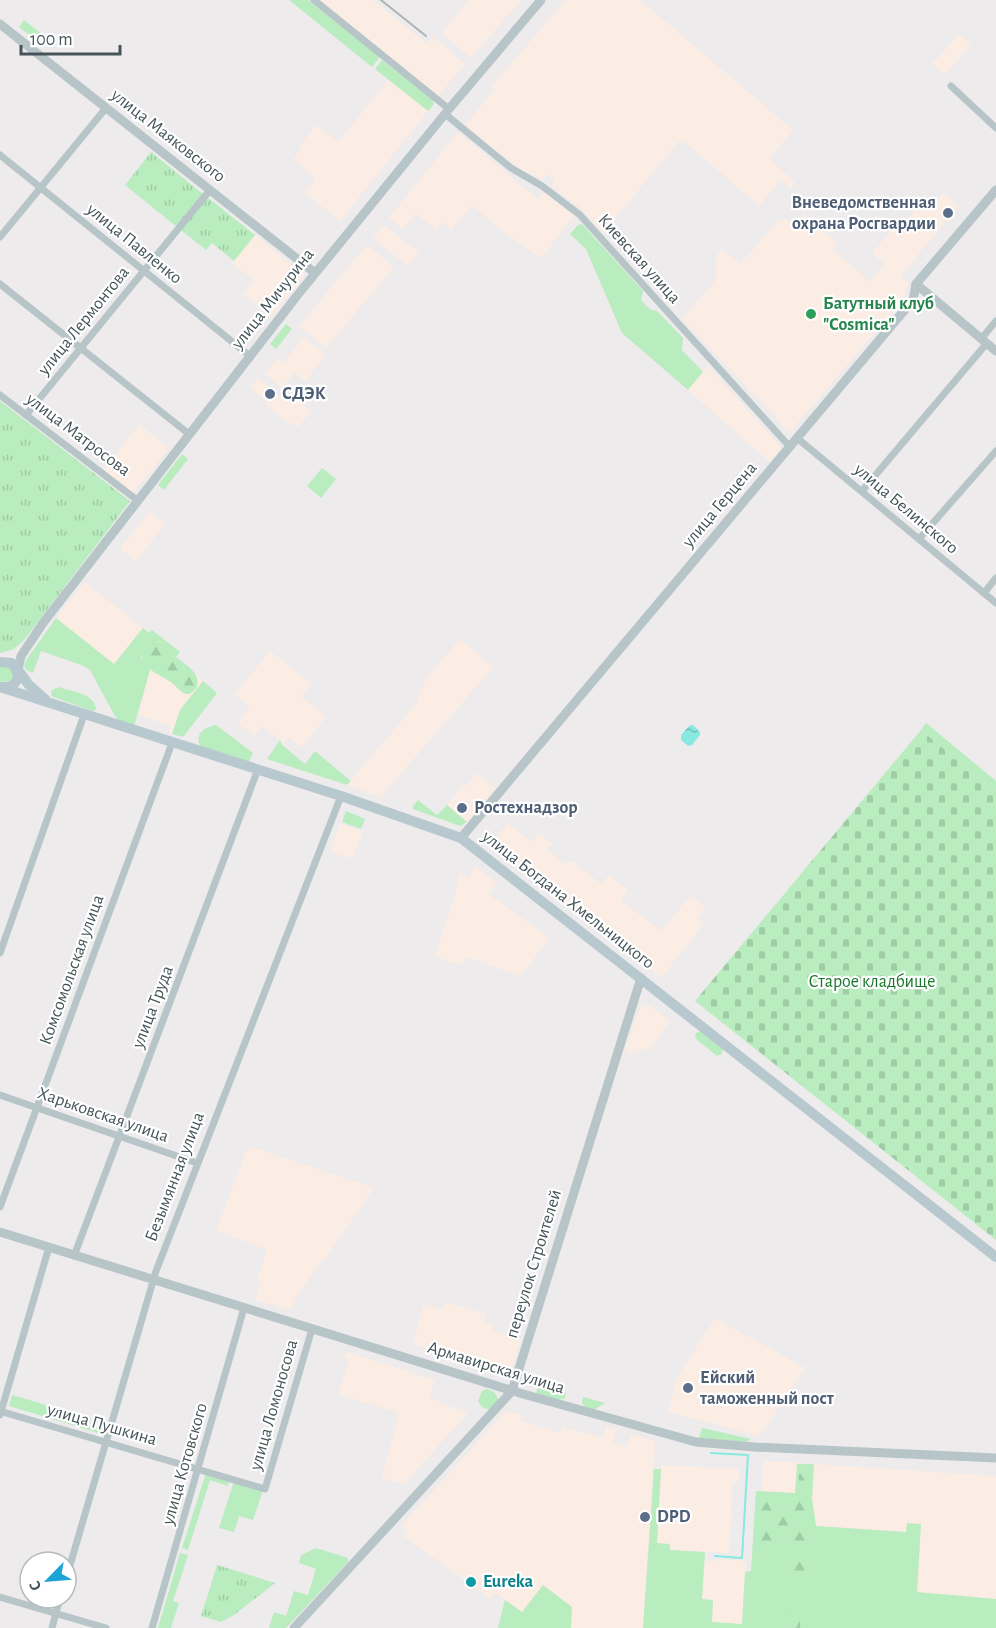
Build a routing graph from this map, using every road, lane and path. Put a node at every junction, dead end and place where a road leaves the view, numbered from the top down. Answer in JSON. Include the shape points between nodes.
{"nodes":[{"id":1,"x":314,"y":0,"type":"edge"},
{"id":2,"x":541,"y":0,"type":"edge"},
{"id":3,"x":1,"y":26,"type":"edge"},
{"id":4,"x":951,"y":86,"type":"dead end"},
{"id":5,"x":106,"y":108,"type":"junction"},
{"id":6,"x":447,"y":111,"type":"junction"},
{"id":7,"x":996,"y":128,"type":"edge"},
{"id":8,"x":0,"y":155,"type":"edge"},
{"id":9,"x":41,"y":188,"type":"junction"},
{"id":10,"x":210,"y":190,"type":"junction"},
{"id":11,"x":996,"y":190,"type":"edge"},
{"id":12,"x":0,"y":237,"type":"edge"},
{"id":13,"x":143,"y":272,"type":"junction"},
{"id":14,"x":315,"y":273,"type":"junction"},
{"id":15,"x":0,"y":284,"type":"edge"},
{"id":16,"x":916,"y":284,"type":"junction"},
{"id":17,"x":931,"y":297,"type":"junction"},
{"id":18,"x":913,"y":300,"type":"junction"},
{"id":19,"x":996,"y":321,"type":"edge"},
{"id":20,"x":984,"y":341,"type":"junction"},
{"id":21,"x":81,"y":348,"type":"junction"},
{"id":22,"x":996,"y":351,"type":"edge"},
{"id":23,"x":250,"y":356,"type":"junction"},
{"id":24,"x":0,"y":394,"type":"edge"},
{"id":25,"x":26,"y":415,"type":"junction"},
{"id":26,"x":189,"y":434,"type":"junction"},
{"id":27,"x":797,"y":438,"type":"junction"},
{"id":28,"x":790,"y":447,"type":"junction"},
{"id":29,"x":996,"y":451,"type":"edge"},
{"id":30,"x":862,"y":491,"type":"junction"},
{"id":31,"x":137,"y":500,"type":"junction"},
{"id":32,"x":919,"y":539,"type":"junction"},
{"id":33,"x":996,"y":578,"type":"edge"},
{"id":34,"x":984,"y":593,"type":"junction"},
{"id":35,"x":996,"y":603,"type":"edge"},
{"id":36,"x":40,"y":626,"type":"junction"},
{"id":37,"x":3,"y":661,"type":"edge"},
{"id":38,"x":18,"y":670,"type":"junction"},
{"id":39,"x":0,"y":687,"type":"edge"},
{"id":40,"x":49,"y":703,"type":"junction"},
{"id":41,"x":84,"y":715,"type":"junction"},
{"id":42,"x":172,"y":743,"type":"junction"},
{"id":43,"x":258,"y":769,"type":"junction"},
{"id":44,"x":341,"y":796,"type":"junction"},
{"id":45,"x":461,"y":838,"type":"junction"},
{"id":46,"x":0,"y":954,"type":"edge"},
{"id":47,"x":641,"y":978,"type":"junction"},
{"id":48,"x":0,"y":1095,"type":"edge"},
{"id":49,"x":37,"y":1108,"type":"junction"},
{"id":50,"x":119,"y":1137,"type":"junction"},
{"id":51,"x":196,"y":1163,"type":"junction"},
{"id":52,"x":0,"y":1207,"type":"edge"},
{"id":53,"x":0,"y":1232,"type":"edge"},
{"id":54,"x":49,"y":1247,"type":"junction"},
{"id":55,"x":74,"y":1256,"type":"junction"},
{"id":56,"x":996,"y":1257,"type":"edge"},
{"id":57,"x":153,"y":1280,"type":"junction"},
{"id":58,"x":244,"y":1308,"type":"junction"},
{"id":59,"x":312,"y":1329,"type":"junction"},
{"id":60,"x":512,"y":1391,"type":"junction"},
{"id":61,"x":0,"y":1412,"type":"edge"},
{"id":62,"x":105,"y":1442,"type":"junction"},
{"id":63,"x":996,"y":1458,"type":"edge"},
{"id":64,"x":199,"y":1468,"type":"junction"},
{"id":65,"x":265,"y":1489,"type":"joint"},
{"id":66,"x":74,"y":1550,"type":"edge"},
{"id":67,"x":0,"y":1598,"type":"edge"},
{"id":68,"x":57,"y":1610,"type":"edge"},
{"id":69,"x":56,"y":1614,"type":"junction"},
{"id":70,"x":52,"y":1628,"type":"edge"},
{"id":71,"x":106,"y":1628,"type":"edge"},
{"id":72,"x":152,"y":1628,"type":"edge"},
{"id":73,"x":294,"y":1628,"type":"edge"}],
"edges":[{"from":1,"to":6,"type":"street","name":"Киевская улица"},
{"from":2,"to":6,"type":"street","name":"улица Мичурина"},
{"from":3,"to":5,"type":"street","name":"улица Маяковского"},
{"from":4,"to":7,"type":"street"},
{"from":5,"to":9,"type":"street"},
{"from":5,"to":10,"type":"street","name":"улица Маяковского"},
{"from":6,"to":14,"type":"street","name":"улица Мичурина"},
{"from":6,"to":28,"type":"street","name":"Киевская улица","via":[[511,168],[580,215]]},
{"from":8,"to":9,"type":"street","name":"улица Павленко"},
{"from":9,"to":12,"type":"street"},
{"from":9,"to":13,"type":"street","name":"улица Павленко"},
{"from":10,"to":13,"type":"street","name":"улица Лермонтова"},
{"from":10,"to":14,"type":"street","name":"улица Маяковского"},
{"from":11,"to":16,"type":"street","name":"улица Герцена"},
{"from":13,"to":21,"type":"street","name":"улица Лермонтова"},
{"from":13,"to":23,"type":"street","name":"улица Павленко"},
{"from":14,"to":23,"type":"street","name":"улица Мичурина"},
{"from":15,"to":21,"type":"street"},
{"from":16,"to":17,"type":"street"},
{"from":16,"to":18,"type":"street","name":"улица Герцена"},
{"from":17,"to":18,"type":"street"},
{"from":17,"to":20,"type":"street"},
{"from":18,"to":27,"type":"street","name":"улица Герцена"},
{"from":19,"to":20,"type":"street"},
{"from":20,"to":22,"type":"street"},
{"from":20,"to":30,"type":"street"},
{"from":21,"to":25,"type":"street","name":"улица Лермонтова"},
{"from":21,"to":26,"type":"street"},
{"from":23,"to":26,"type":"street","name":"улица Мичурина"},
{"from":24,"to":25,"type":"street","name":"улица Матросова"},
{"from":25,"to":31,"type":"street","name":"улица Матросова"},
{"from":26,"to":31,"type":"street","name":"улица Мичурина"},
{"from":27,"to":28,"type":"street","name":"улица Герцена"},
{"from":27,"to":30,"type":"street","name":"улица Белинского"},
{"from":28,"to":45,"type":"street","name":"улица Герцена"},
{"from":29,"to":32,"type":"street"},
{"from":30,"to":32,"type":"street","name":"улица Белинского"},
{"from":31,"to":36,"type":"street","name":"улица Мичурина"},
{"from":32,"to":34,"type":"street","name":"улица Белинского"},
{"from":33,"to":34,"type":"street"},
{"from":34,"to":35,"type":"street","name":"улица Белинского"},
{"from":36,"to":37,"type":"street","name":"улица Мичурина"},
{"from":36,"to":38,"type":"street","name":"улица Мичурина","via":[[21,656]]},
{"from":37,"to":38,"type":"main road","name":"улица Богдана Хмельницкого","via":[[14,664]]},
{"from":38,"to":39,"type":"main road","via":[[15,683]]},
{"from":38,"to":40,"type":"main road","name":"улица Богдана Хмельницкого"},
{"from":39,"to":40,"type":"main road","name":"улица Богдана Хмельницкого"},
{"from":40,"to":41,"type":"main road","name":"улица Богдана Хмельницкого"},
{"from":41,"to":42,"type":"main road","name":"улица Богдана Хмельницкого"},
{"from":41,"to":46,"type":"street"},
{"from":42,"to":43,"type":"main road","name":"улица Богдана Хмельницкого"},
{"from":42,"to":49,"type":"street","name":"Комсомольская улица"},
{"from":43,"to":44,"type":"main road","name":"улица Богдана Хмельницкого"},
{"from":43,"to":50,"type":"street","name":"улица Труда"},
{"from":44,"to":45,"type":"main road","name":"улица Богдана Хмельницкого"},
{"from":44,"to":51,"type":"street","name":"Безымянная улица"},
{"from":45,"to":47,"type":"main road","name":"улица Богдана Хмельницкого"},
{"from":47,"to":56,"type":"main road","name":"улица Богдана Хмельницкого"},
{"from":47,"to":60,"type":"street","name":"переулок Строителей"},
{"from":48,"to":49,"type":"street","name":"Харьковская улица"},
{"from":49,"to":50,"type":"street","name":"Харьковская улица"},
{"from":49,"to":52,"type":"street","name":"Комсомольская улица"},
{"from":50,"to":51,"type":"street","name":"Харьковская улица"},
{"from":50,"to":55,"type":"street","name":"улица Труда"},
{"from":51,"to":57,"type":"street","name":"Безымянная улица"},
{"from":53,"to":54,"type":"street","name":"Армавирская улица"},
{"from":54,"to":55,"type":"street","name":"Армавирская улица"},
{"from":54,"to":61,"type":"street"},
{"from":55,"to":57,"type":"street","name":"Армавирская улица"},
{"from":57,"to":58,"type":"street","name":"Армавирская улица"},
{"from":57,"to":62,"type":"street","name":"Безымянная улица"},
{"from":58,"to":59,"type":"street","name":"Армавирская улица"},
{"from":58,"to":64,"type":"street","name":"улица Котовского"},
{"from":59,"to":60,"type":"street","name":"Армавирская улица"},
{"from":59,"to":65,"type":"street","name":"улица Ломоносова"},
{"from":60,"to":63,"type":"street","name":"Армавирская улица","via":[[706,1444]]},
{"from":60,"to":73,"type":"street","name":"переулок Строителей"},
{"from":61,"to":62,"type":"street","name":"улица Пушкина"},
{"from":62,"to":64,"type":"street","name":"улица Пушкина"},
{"from":62,"to":66,"type":"street","name":"Безымянная улица"},
{"from":64,"to":65,"type":"street","name":"улица Пушкина"},
{"from":64,"to":72,"type":"street","name":"улица Котовского"},
{"from":67,"to":69,"type":"street"},
{"from":68,"to":69,"type":"street"},
{"from":69,"to":70,"type":"street"},
{"from":69,"to":71,"type":"street"}]}
